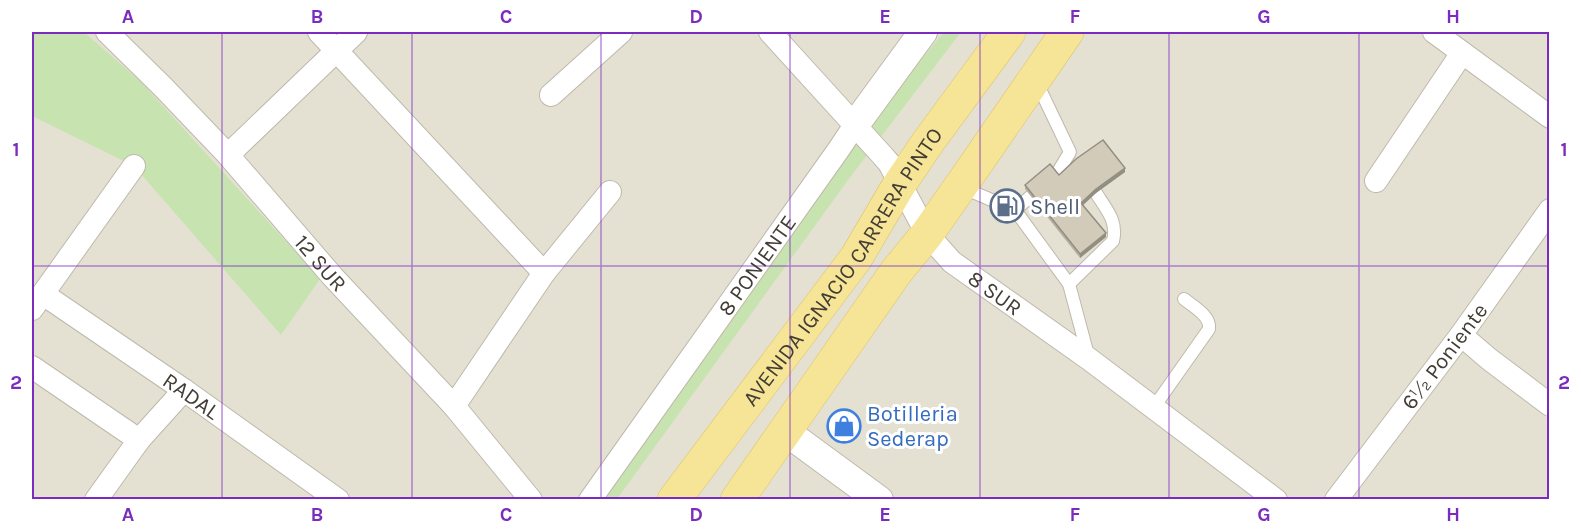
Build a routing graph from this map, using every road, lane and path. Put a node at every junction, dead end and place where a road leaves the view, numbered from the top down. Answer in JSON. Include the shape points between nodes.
{"nodes":[{"id":1,"x":107,"y":32,"type":"edge"},
{"id":2,"x":319,"y":32,"type":"edge"},
{"id":3,"x":356,"y":32,"type":"edge"},
{"id":4,"x":621,"y":32,"type":"edge"},
{"id":5,"x":770,"y":32,"type":"edge"},
{"id":6,"x":923,"y":32,"type":"edge"},
{"id":7,"x":1009,"y":32,"type":"edge"},
{"id":8,"x":1067,"y":32,"type":"edge"},
{"id":9,"x":1434,"y":32,"type":"edge"},
{"id":10,"x":336,"y":50,"type":"junction"},
{"id":11,"x":1462,"y":53,"type":"junction"},
{"id":12,"x":1035,"y":78,"type":"junction"},
{"id":13,"x":550,"y":95,"type":"dead end"},
{"id":14,"x":1550,"y":117,"type":"edge"},
{"id":15,"x":855,"y":125,"type":"junction"},
{"id":16,"x":228,"y":155,"type":"junction"},
{"id":17,"x":134,"y":166,"type":"dead end"},
{"id":18,"x":1056,"y":175,"type":"edge"},
{"id":19,"x":1376,"y":181,"type":"dead end"},
{"id":20,"x":899,"y":185,"type":"junction"},
{"id":21,"x":960,"y":187,"type":"junction"},
{"id":22,"x":610,"y":192,"type":"dead end"},
{"id":23,"x":1096,"y":193,"type":"edge"},
{"id":24,"x":1031,"y":196,"type":"edge"},
{"id":25,"x":1015,"y":210,"type":"junction"},
{"id":26,"x":1550,"y":210,"type":"edge"},
{"id":27,"x":927,"y":234,"type":"junction"},
{"id":28,"x":544,"y":273,"type":"junction"},
{"id":29,"x":1069,"y":284,"type":"junction"},
{"id":30,"x":1184,"y":299,"type":"dead end"},
{"id":31,"x":37,"y":301,"type":"edge"},
{"id":32,"x":1461,"y":335,"type":"junction"},
{"id":33,"x":1089,"y":358,"type":"junction"},
{"id":34,"x":32,"y":367,"type":"edge"},
{"id":35,"x":184,"y":390,"type":"junction"},
{"id":36,"x":1550,"y":405,"type":"edge"},
{"id":37,"x":454,"y":406,"type":"junction"},
{"id":38,"x":1154,"y":408,"type":"junction"},
{"id":39,"x":786,"y":431,"type":"junction"},
{"id":40,"x":140,"y":440,"type":"junction"},
{"id":41,"x":333,"y":498,"type":"edge"},
{"id":42,"x":96,"y":500,"type":"edge"},
{"id":43,"x":531,"y":500,"type":"edge"},
{"id":44,"x":590,"y":500,"type":"edge"},
{"id":45,"x":674,"y":500,"type":"edge"},
{"id":46,"x":737,"y":500,"type":"edge"},
{"id":47,"x":879,"y":500,"type":"edge"},
{"id":48,"x":1276,"y":500,"type":"edge"},
{"id":49,"x":1336,"y":500,"type":"edge"}],
"edges":[{"from":1,"to":16,"type":"street","name":"12 SUR"},
{"from":2,"to":10,"type":"street"},
{"from":3,"to":10,"type":"street"},
{"from":4,"to":13,"type":"street"},
{"from":5,"to":15,"type":"street","name":"8 SUR"},
{"from":6,"to":15,"type":"street","name":"8 PONIENTE"},
{"from":7,"to":20,"type":"main road","name":"AVENIDA IGNACIO CARRERA PINTO"},
{"from":8,"to":12,"type":"main road"},
{"from":9,"to":11,"type":"street"},
{"from":10,"to":16,"type":"street"},
{"from":10,"to":28,"type":"street"},
{"from":11,"to":14,"type":"street"},
{"from":11,"to":19,"type":"street"},
{"from":12,"to":18,"type":"lane","via":[[1073,158]]},
{"from":12,"to":21,"type":"main road"},
{"from":15,"to":20,"type":"street","name":"8 SUR","via":[[889,163]]},
{"from":15,"to":44,"type":"street","name":"8 PONIENTE"},
{"from":16,"to":37,"type":"street","name":"12 SUR","via":[[333,277]]},
{"from":17,"to":31,"type":"street"},
{"from":20,"to":27,"type":"street","name":"8 SUR"},
{"from":20,"to":45,"type":"main road","name":"AVENIDA IGNACIO CARRERA PINTO","via":[[856,258]]},
{"from":21,"to":25,"type":"lane"},
{"from":21,"to":27,"type":"main road"},
{"from":22,"to":28,"type":"street"},
{"from":23,"to":29,"type":"lane","via":[[1113,220],[1113,241]]},
{"from":24,"to":25,"type":"lane"},
{"from":25,"to":29,"type":"lane"},
{"from":26,"to":32,"type":"street","name":"6½ Poniente"},
{"from":27,"to":33,"type":"street","name":"8 SUR","via":[[961,269]]},
{"from":27,"to":39,"type":"main road","via":[[896,272]]},
{"from":28,"to":37,"type":"street"},
{"from":29,"to":33,"type":"lane"},
{"from":30,"to":38,"type":"lane","via":[[1208,318],[1209,329]]},
{"from":31,"to":35,"type":"street","name":"RADAL"},
{"from":32,"to":36,"type":"street"},
{"from":32,"to":49,"type":"street","name":"6½ Poniente"},
{"from":33,"to":38,"type":"street","name":"8 SUR"},
{"from":34,"to":40,"type":"street"},
{"from":35,"to":40,"type":"street"},
{"from":35,"to":41,"type":"street","name":"RADAL"},
{"from":37,"to":43,"type":"street","name":"12 SUR"},
{"from":38,"to":48,"type":"street","name":"8 SUR"},
{"from":39,"to":46,"type":"main road"},
{"from":39,"to":47,"type":"street"},
{"from":40,"to":42,"type":"street"}]}
